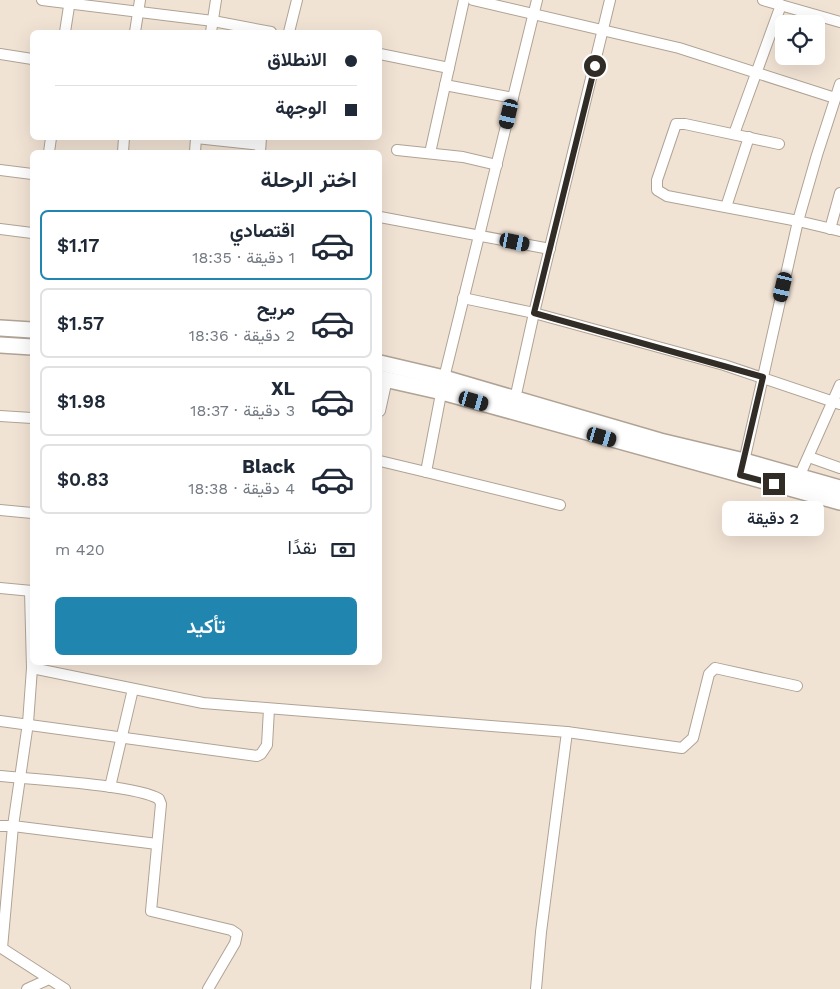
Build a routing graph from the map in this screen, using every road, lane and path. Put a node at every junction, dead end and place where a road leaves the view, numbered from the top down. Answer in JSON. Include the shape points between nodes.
{"nodes":[{"id":1,"x":42,"y":0,"type":"edge"},
{"id":2,"x":216,"y":0,"type":"edge"},
{"id":3,"x":297,"y":0,"type":"edge"},
{"id":4,"x":464,"y":0,"type":"edge"},
{"id":5,"x":473,"y":0,"type":"edge"},
{"id":6,"x":537,"y":0,"type":"edge"},
{"id":7,"x":610,"y":0,"type":"edge"},
{"id":8,"x":763,"y":0,"type":"edge"},
{"id":9,"x":70,"y":2,"type":"edge"},
{"id":10,"x":139,"y":5,"type":"edge"},
{"id":11,"x":781,"y":5,"type":"junction"},
{"id":12,"x":534,"y":13,"type":"junction"},
{"id":13,"x":213,"y":21,"type":"junction"},
{"id":14,"x":840,"y":22,"type":"edge"},
{"id":15,"x":604,"y":29,"type":"junction"},
{"id":16,"x":66,"y":30,"type":"edge"},
{"id":17,"x":135,"y":30,"type":"edge"},
{"id":18,"x":211,"y":30,"type":"edge"},
{"id":19,"x":261,"y":30,"type":"edge"},
{"id":20,"x":290,"y":30,"type":"edge"},
{"id":21,"x":0,"y":54,"type":"edge"},
{"id":22,"x":382,"y":54,"type":"edge"},
{"id":23,"x":30,"y":59,"type":"edge"},
{"id":24,"x":449,"y":68,"type":"junction"},
{"id":25,"x":757,"y":73,"type":"junction"},
{"id":26,"x":840,"y":84,"type":"edge"},
{"id":27,"x":445,"y":85,"type":"junction"},
{"id":28,"x":513,"y":98,"type":"junction"},
{"id":29,"x":835,"y":98,"type":"junction"},
{"id":30,"x":734,"y":134,"type":"junction"},
{"id":31,"x":749,"y":137,"type":"junction"},
{"id":32,"x":214,"y":140,"type":"edge"},
{"id":33,"x":779,"y":144,"type":"dead end"},
{"id":34,"x":260,"y":145,"type":"edge"},
{"id":35,"x":397,"y":150,"type":"dead end"},
{"id":36,"x":430,"y":153,"type":"junction"},
{"id":37,"x":497,"y":165,"type":"junction"},
{"id":38,"x":0,"y":170,"type":"edge"},
{"id":39,"x":30,"y":174,"type":"edge"},
{"id":40,"x":840,"y":193,"type":"edge"},
{"id":41,"x":726,"y":207,"type":"junction"},
{"id":42,"x":382,"y":217,"type":"edge"},
{"id":43,"x":798,"y":221,"type":"junction"},
{"id":44,"x":0,"y":229,"type":"edge"},
{"id":45,"x":835,"y":230,"type":"edge"},
{"id":46,"x":30,"y":233,"type":"edge"},
{"id":47,"x":480,"y":234,"type":"junction"},
{"id":48,"x":550,"y":249,"type":"junction"},
{"id":49,"x":463,"y":298,"type":"junction"},
{"id":50,"x":534,"y":313,"type":"junction"},
{"id":51,"x":0,"y":328,"type":"edge"},
{"id":52,"x":30,"y":330,"type":"edge"},
{"id":53,"x":0,"y":345,"type":"edge"},
{"id":54,"x":30,"y":347,"type":"edge"},
{"id":55,"x":382,"y":364,"type":"edge"},
{"id":56,"x":763,"y":377,"type":"junction"},
{"id":57,"x":383,"y":378,"type":"edge"},
{"id":58,"x":443,"y":385,"type":"junction"},
{"id":59,"x":840,"y":385,"type":"edge"},
{"id":60,"x":515,"y":399,"type":"junction"},
{"id":61,"x":836,"y":402,"type":"edge"},
{"id":62,"x":0,"y":416,"type":"edge"},
{"id":63,"x":30,"y":418,"type":"edge"},
{"id":64,"x":809,"y":457,"type":"junction"},
{"id":65,"x":382,"y":461,"type":"edge"},
{"id":66,"x":742,"y":468,"type":"junction"},
{"id":67,"x":840,"y":468,"type":"edge"},
{"id":68,"x":426,"y":472,"type":"junction"},
{"id":69,"x":799,"y":477,"type":"junction"},
{"id":70,"x":840,"y":488,"type":"edge"},
{"id":71,"x":840,"y":502,"type":"edge"},
{"id":72,"x":560,"y":505,"type":"dead end"},
{"id":73,"x":0,"y":510,"type":"edge"},
{"id":74,"x":30,"y":513,"type":"edge"},
{"id":75,"x":0,"y":588,"type":"edge"},
{"id":76,"x":30,"y":591,"type":"edge"},
{"id":77,"x":32,"y":665,"type":"edge"},
{"id":78,"x":32,"y":668,"type":"junction"},
{"id":79,"x":797,"y":686,"type":"dead end"},
{"id":80,"x":133,"y":689,"type":"junction"},
{"id":81,"x":269,"y":710,"type":"junction"},
{"id":82,"x":0,"y":721,"type":"edge"},
{"id":83,"x":28,"y":723,"type":"junction"},
{"id":84,"x":566,"y":732,"type":"junction"},
{"id":85,"x":122,"y":736,"type":"junction"},
{"id":86,"x":0,"y":776,"type":"edge"},
{"id":87,"x":20,"y":778,"type":"junction"},
{"id":88,"x":110,"y":787,"type":"junction"},
{"id":89,"x":0,"y":826,"type":"edge"},
{"id":90,"x":13,"y":826,"type":"junction"},
{"id":91,"x":157,"y":844,"type":"junction"},
{"id":92,"x":1,"y":947,"type":"edge"},
{"id":93,"x":49,"y":979,"type":"junction"},
{"id":94,"x":27,"y":989,"type":"edge"},
{"id":95,"x":65,"y":989,"type":"edge"},
{"id":96,"x":208,"y":989,"type":"edge"},
{"id":97,"x":536,"y":989,"type":"edge"}],
"edges":[{"from":1,"to":9,"type":"street"},
{"from":2,"to":13,"type":"street"},
{"from":3,"to":20,"type":"street"},
{"from":4,"to":24,"type":"street"},
{"from":5,"to":12,"type":"street"},
{"from":6,"to":12,"type":"street"},
{"from":7,"to":15,"type":"street"},
{"from":8,"to":11,"type":"street"},
{"from":9,"to":10,"type":"street"},
{"from":9,"to":16,"type":"street"},
{"from":10,"to":13,"type":"street"},
{"from":10,"to":17,"type":"street"},
{"from":11,"to":14,"type":"street"},
{"from":11,"to":25,"type":"street"},
{"from":12,"to":15,"type":"street"},
{"from":12,"to":28,"type":"street"},
{"from":13,"to":18,"type":"street"},
{"from":13,"to":19,"type":"street"},
{"from":15,"to":25,"type":"street"},
{"from":15,"to":48,"type":"street"},
{"from":21,"to":23,"type":"street"},
{"from":22,"to":24,"type":"street"},
{"from":24,"to":27,"type":"street"},
{"from":25,"to":29,"type":"street"},
{"from":25,"to":30,"type":"street"},
{"from":26,"to":29,"type":"street"},
{"from":27,"to":28,"type":"street"},
{"from":27,"to":36,"type":"street"},
{"from":28,"to":37,"type":"street"},
{"from":29,"to":43,"type":"street"},
{"from":30,"to":31,"type":"street"},
{"from":30,"to":41,"type":"street","via":[[676,124],[656,186],[659,193]]},
{"from":31,"to":33,"type":"street"},
{"from":31,"to":41,"type":"street"},
{"from":32,"to":34,"type":"street"},
{"from":35,"to":36,"type":"street"},
{"from":36,"to":37,"type":"street"},
{"from":37,"to":47,"type":"street"},
{"from":38,"to":39,"type":"street"},
{"from":40,"to":45,"type":"street"},
{"from":41,"to":43,"type":"street"},
{"from":42,"to":47,"type":"street"},
{"from":43,"to":45,"type":"street"},
{"from":43,"to":56,"type":"street"},
{"from":44,"to":46,"type":"street"},
{"from":47,"to":48,"type":"street"},
{"from":47,"to":49,"type":"street"},
{"from":48,"to":50,"type":"street"},
{"from":49,"to":50,"type":"street"},
{"from":49,"to":58,"type":"street"},
{"from":50,"to":56,"type":"street"},
{"from":50,"to":60,"type":"street"},
{"from":51,"to":52,"type":"main road"},
{"from":53,"to":54,"type":"main road"},
{"from":55,"to":58,"type":"main road"},
{"from":56,"to":61,"type":"street"},
{"from":56,"to":66,"type":"street"},
{"from":57,"to":58,"type":"main road"},
{"from":58,"to":60,"type":"main road"},
{"from":58,"to":66,"type":"main road"},
{"from":58,"to":68,"type":"street"},
{"from":59,"to":61,"type":"street"},
{"from":60,"to":66,"type":"main road"},
{"from":61,"to":64,"type":"street"},
{"from":62,"to":63,"type":"street"},
{"from":64,"to":67,"type":"street"},
{"from":64,"to":69,"type":"street"},
{"from":65,"to":68,"type":"street"},
{"from":66,"to":69,"type":"main road"},
{"from":66,"to":71,"type":"main road"},
{"from":68,"to":72,"type":"street"},
{"from":69,"to":70,"type":"main road"},
{"from":73,"to":74,"type":"street"},
{"from":75,"to":76,"type":"street"},
{"from":77,"to":78,"type":"street"},
{"from":78,"to":80,"type":"street"},
{"from":78,"to":83,"type":"street"},
{"from":79,"to":84,"type":"street","via":[[715,668],[709,674],[693,738],[682,748]]},
{"from":80,"to":81,"type":"street","via":[[203,703]]},
{"from":80,"to":85,"type":"street"},
{"from":81,"to":84,"type":"street"},
{"from":81,"to":85,"type":"street","via":[[267,745],[257,756]]},
{"from":82,"to":83,"type":"street"},
{"from":83,"to":85,"type":"street"},
{"from":83,"to":87,"type":"street"},
{"from":84,"to":97,"type":"street"},
{"from":85,"to":88,"type":"street"},
{"from":86,"to":87,"type":"street"},
{"from":87,"to":88,"type":"street"},
{"from":87,"to":90,"type":"street"},
{"from":88,"to":91,"type":"street","via":[[158,799]]},
{"from":89,"to":90,"type":"street"},
{"from":90,"to":91,"type":"street"},
{"from":90,"to":92,"type":"street"},
{"from":91,"to":96,"type":"street","via":[[152,911],[231,930],[236,934],[235,943]]},
{"from":92,"to":93,"type":"street"},
{"from":93,"to":94,"type":"street"},
{"from":93,"to":95,"type":"street"}]}
